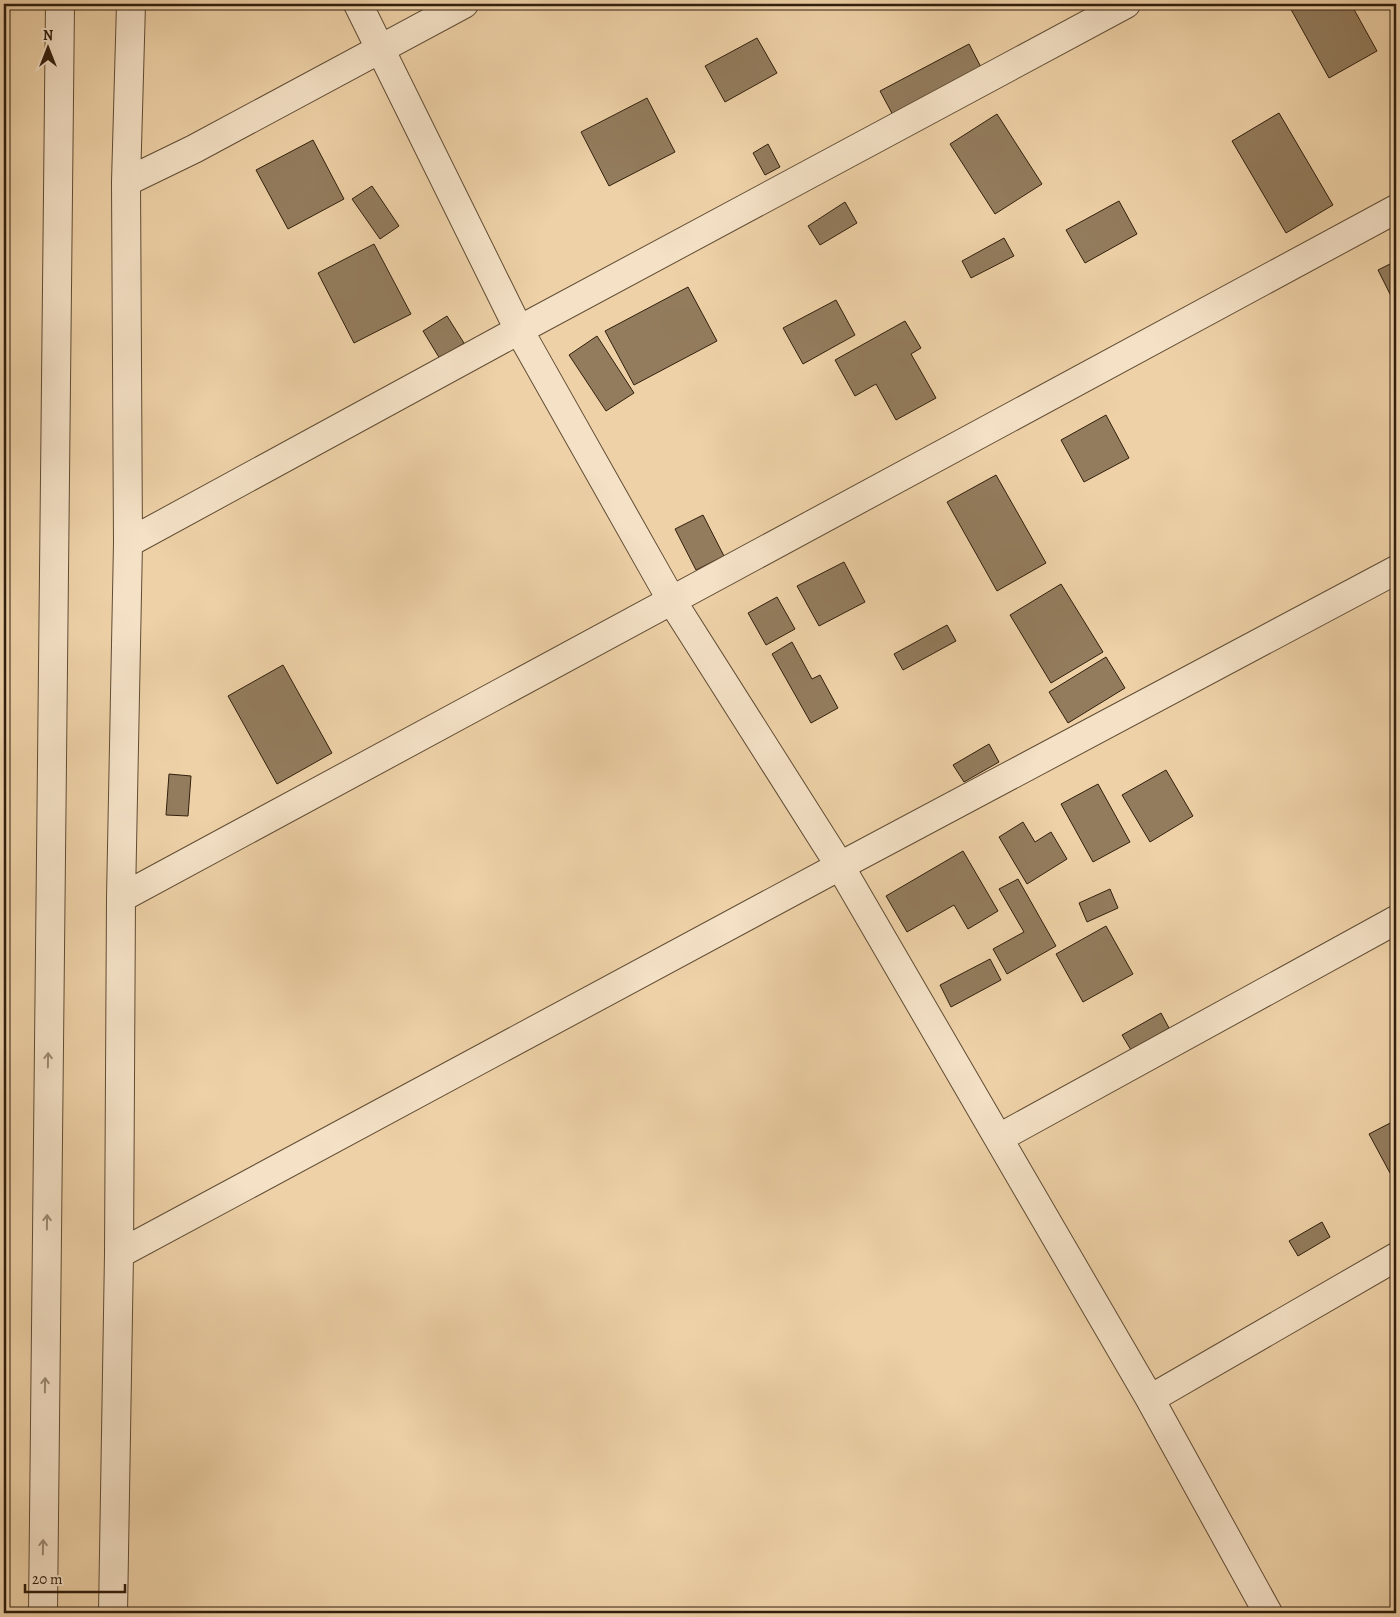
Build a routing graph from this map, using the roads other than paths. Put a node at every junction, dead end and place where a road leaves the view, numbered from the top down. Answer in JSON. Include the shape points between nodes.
{"nodes":[{"id":1,"x":60,"y":4,"type":"edge"},
{"id":2,"x":131,"y":4,"type":"edge"},
{"id":3,"x":358,"y":4,"type":"edge"},
{"id":4,"x":464,"y":4,"type":"edge"},
{"id":5,"x":1126,"y":4,"type":"edge"},
{"id":6,"x":381,"y":50,"type":"junction"},
{"id":7,"x":126,"y":182,"type":"junction"},
{"id":8,"x":1396,"y":209,"type":"edge"},
{"id":9,"x":519,"y":330,"type":"junction"},
{"id":10,"x":128,"y":543,"type":"junction"},
{"id":11,"x":1396,"y":570,"type":"edge"},
{"id":12,"x":672,"y":601,"type":"junction"},
{"id":13,"x":840,"y":866,"type":"junction"},
{"id":14,"x":121,"y":898,"type":"junction"},
{"id":15,"x":1396,"y":920,"type":"edge"},
{"id":16,"x":999,"y":1138,"type":"junction"},
{"id":17,"x":119,"y":1254,"type":"junction"},
{"id":18,"x":1396,"y":1257,"type":"edge"},
{"id":19,"x":1150,"y":1399,"type":"junction"},
{"id":20,"x":42,"y":1613,"type":"edge"},
{"id":21,"x":113,"y":1613,"type":"edge"},
{"id":22,"x":1268,"y":1613,"type":"edge"}],
"edges":[{"from":20,"to":1,"type":"street","one_way":true},
{"from":2,"to":7,"type":"street"},
{"from":3,"to":6,"type":"street"},
{"from":4,"to":6,"type":"street"},
{"from":5,"to":9,"type":"street"},
{"from":6,"to":7,"type":"street"},
{"from":6,"to":9,"type":"street"},
{"from":7,"to":10,"type":"street"},
{"from":8,"to":12,"type":"street"},
{"from":9,"to":10,"type":"street"},
{"from":9,"to":12,"type":"street"},
{"from":10,"to":14,"type":"street"},
{"from":11,"to":13,"type":"street"},
{"from":12,"to":13,"type":"street"},
{"from":12,"to":14,"type":"street"},
{"from":13,"to":16,"type":"street"},
{"from":13,"to":17,"type":"street"},
{"from":14,"to":17,"type":"street"},
{"from":15,"to":16,"type":"street"},
{"from":16,"to":19,"type":"street"},
{"from":17,"to":21,"type":"street"},
{"from":18,"to":19,"type":"street"},
{"from":19,"to":22,"type":"street"}]}
